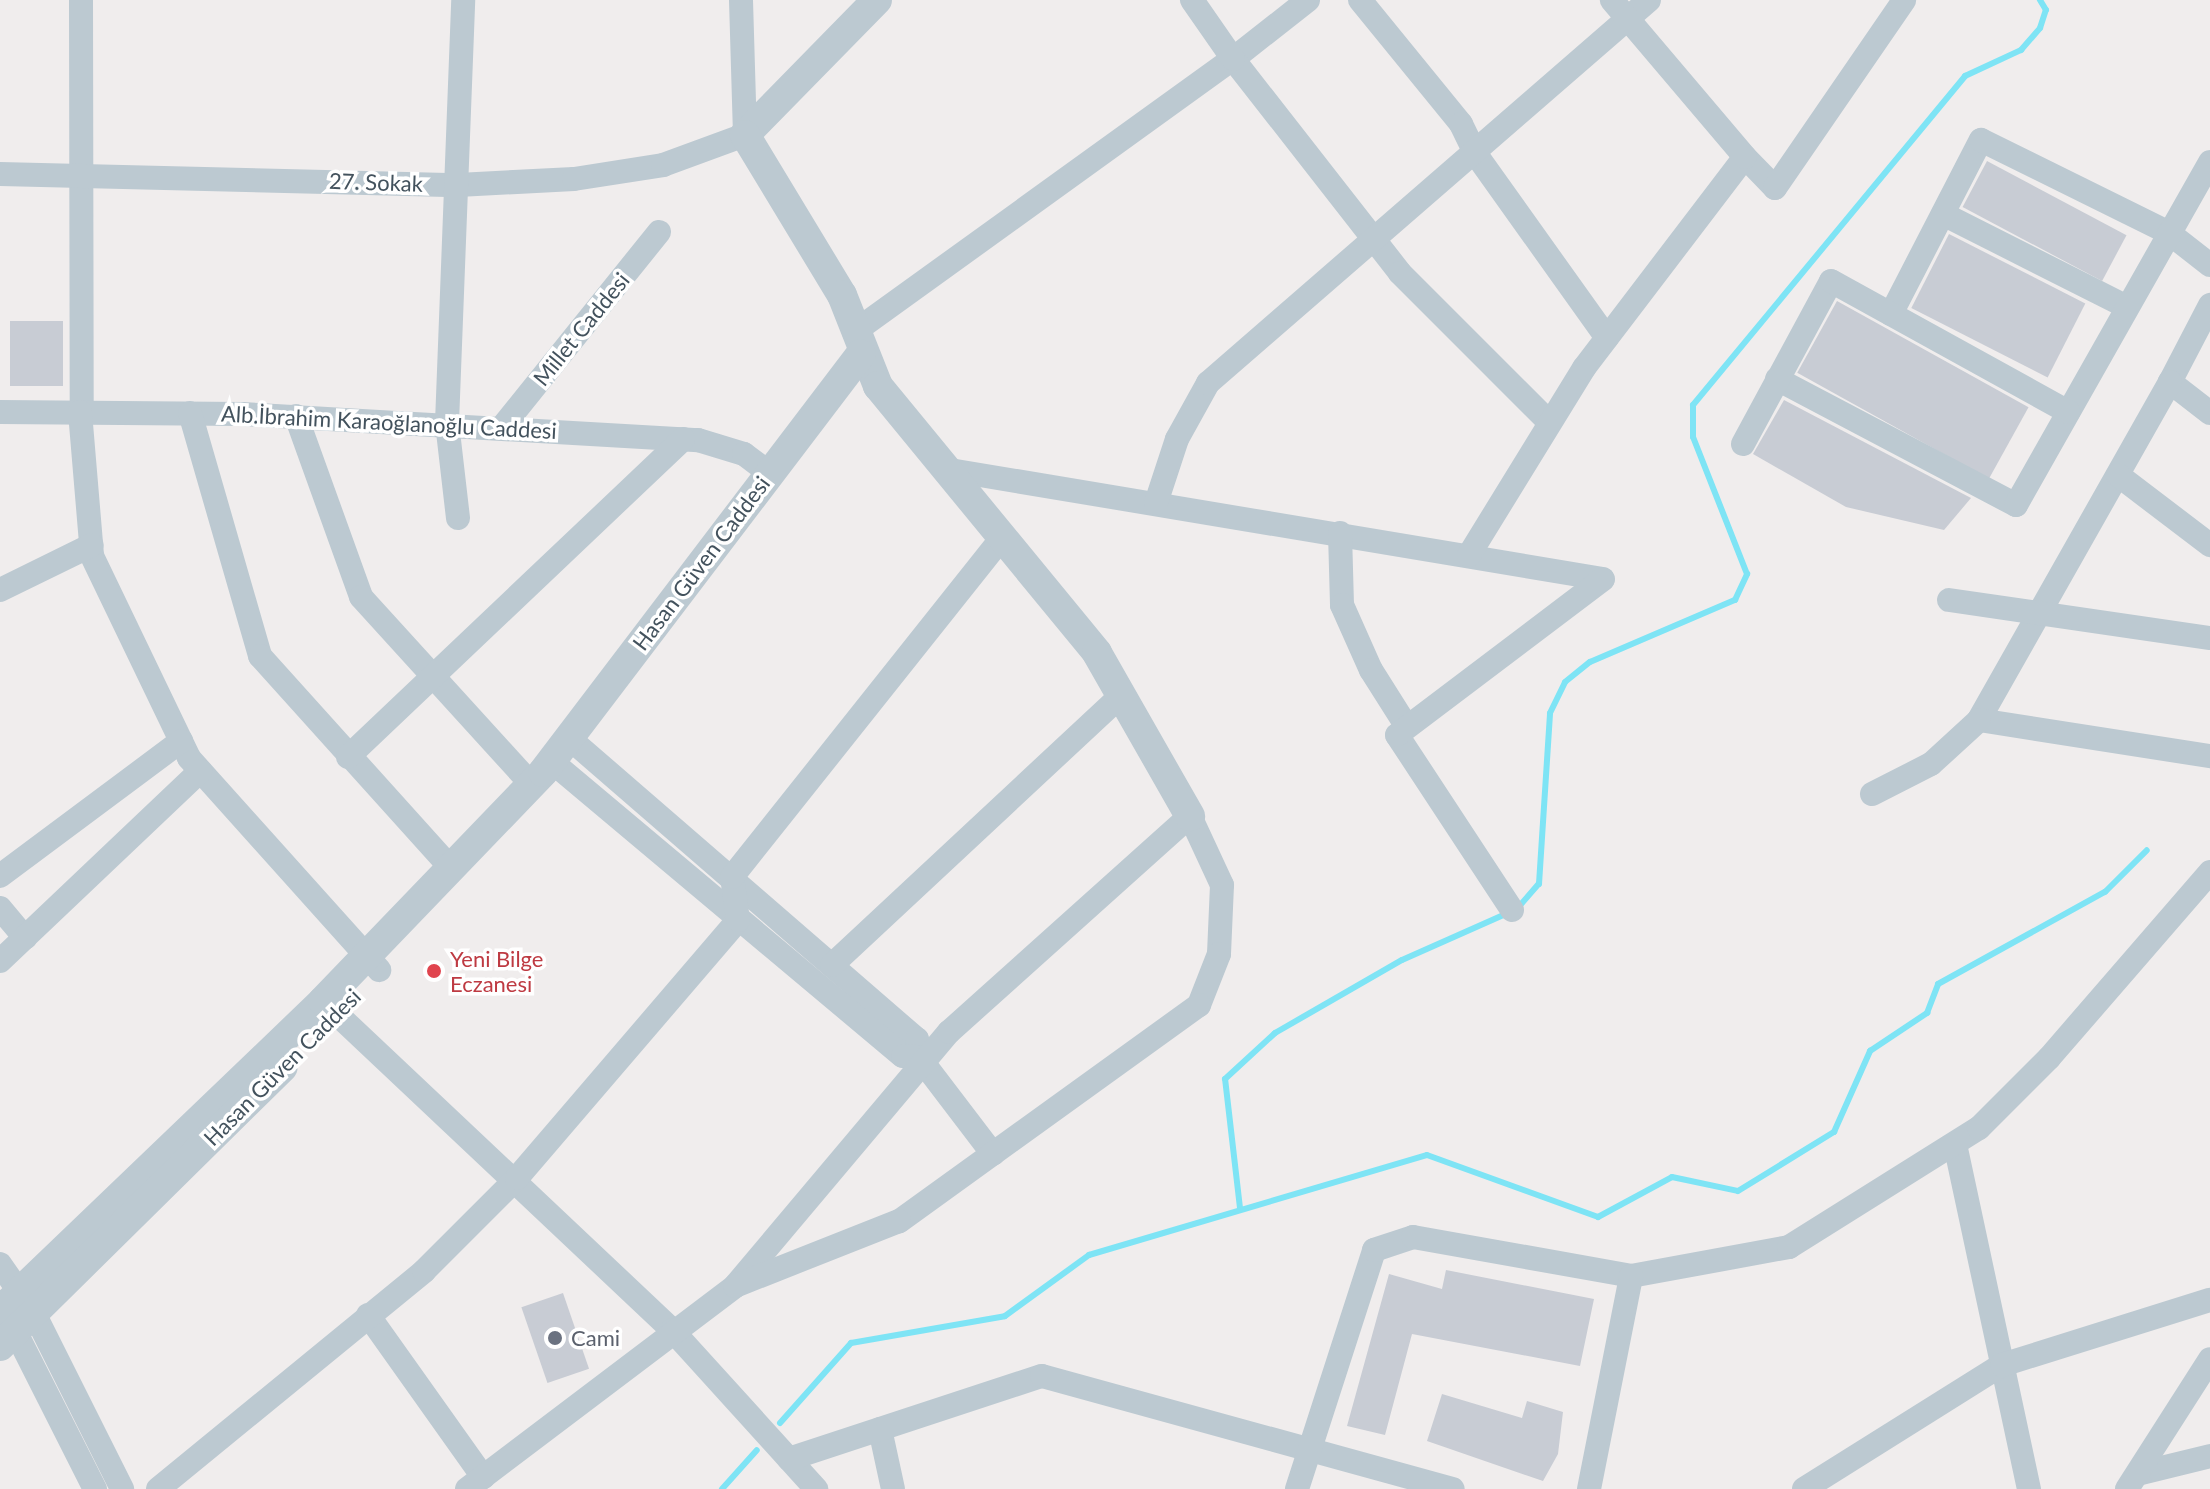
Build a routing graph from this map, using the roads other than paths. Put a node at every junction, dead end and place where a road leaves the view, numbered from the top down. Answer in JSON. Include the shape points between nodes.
{"nodes":[{"id":1,"x":81,"y":0,"type":"edge"},
{"id":2,"x":463,"y":0,"type":"edge"},
{"id":3,"x":741,"y":0,"type":"edge"},
{"id":4,"x":877,"y":0,"type":"edge"},
{"id":5,"x":1192,"y":0,"type":"edge"},
{"id":6,"x":1308,"y":0,"type":"edge"},
{"id":7,"x":1360,"y":0,"type":"edge"},
{"id":8,"x":1612,"y":0,"type":"edge"},
{"id":9,"x":1649,"y":0,"type":"edge"},
{"id":10,"x":1902,"y":1,"type":"edge"},
{"id":11,"x":1627,"y":19,"type":"junction"},
{"id":12,"x":1233,"y":59,"type":"junction"},
{"id":13,"x":745,"y":135,"type":"junction"},
{"id":14,"x":1475,"y":153,"type":"junction"},
{"id":15,"x":1745,"y":157,"type":"junction"},
{"id":16,"x":2210,"y":162,"type":"edge"},
{"id":17,"x":81,"y":173,"type":"junction"},
{"id":18,"x":0,"y":174,"type":"edge"},
{"id":19,"x":458,"y":185,"type":"junction"},
{"id":20,"x":1943,"y":214,"type":"junction"},
{"id":21,"x":659,"y":232,"type":"dead end"},
{"id":22,"x":2169,"y":233,"type":"junction"},
{"id":23,"x":1374,"y":240,"type":"junction"},
{"id":24,"x":2210,"y":265,"type":"edge"},
{"id":25,"x":2210,"y":305,"type":"edge"},
{"id":26,"x":2127,"y":307,"type":"junction"},
{"id":27,"x":1891,"y":314,"type":"junction"},
{"id":28,"x":1607,"y":338,"type":"junction"},
{"id":29,"x":858,"y":343,"type":"junction"},
{"id":30,"x":1777,"y":379,"type":"junction"},
{"id":31,"x":2170,"y":382,"type":"junction"},
{"id":32,"x":0,"y":412,"type":"edge"},
{"id":33,"x":2068,"y":412,"type":"junction"},
{"id":34,"x":81,"y":413,"type":"junction"},
{"id":35,"x":190,"y":413,"type":"junction"},
{"id":36,"x":2210,"y":413,"type":"edge"},
{"id":37,"x":296,"y":416,"type":"junction"},
{"id":38,"x":1548,"y":421,"type":"junction"},
{"id":39,"x":447,"y":423,"type":"junction"},
{"id":40,"x":503,"y":426,"type":"junction"},
{"id":41,"x":683,"y":439,"type":"junction"},
{"id":42,"x":1743,"y":444,"type":"dead end"},
{"id":43,"x":944,"y":469,"type":"junction"},
{"id":44,"x":769,"y":473,"type":"junction"},
{"id":45,"x":2118,"y":475,"type":"junction"},
{"id":46,"x":1156,"y":503,"type":"junction"},
{"id":47,"x":458,"y":518,"type":"dead end"},
{"id":48,"x":1340,"y":533,"type":"junction"},
{"id":49,"x":1001,"y":539,"type":"junction"},
{"id":50,"x":92,"y":545,"type":"junction"},
{"id":51,"x":2210,"y":545,"type":"edge"},
{"id":52,"x":1469,"y":555,"type":"junction"},
{"id":53,"x":0,"y":590,"type":"edge"},
{"id":54,"x":1949,"y":600,"type":"dead end"},
{"id":55,"x":2042,"y":614,"type":"junction"},
{"id":56,"x":2206,"y":631,"type":"edge"},
{"id":57,"x":433,"y":678,"type":"junction"},
{"id":58,"x":1122,"y":695,"type":"junction"},
{"id":59,"x":1979,"y":720,"type":"junction"},
{"id":60,"x":1407,"y":727,"type":"junction"},
{"id":61,"x":181,"y":741,"type":"junction"},
{"id":62,"x":2210,"y":756,"type":"edge"},
{"id":63,"x":348,"y":757,"type":"junction"},
{"id":64,"x":548,"y":764,"type":"junction"},
{"id":65,"x":200,"y":771,"type":"junction"},
{"id":66,"x":1872,"y":794,"type":"dead end"},
{"id":67,"x":1190,"y":816,"type":"junction"},
{"id":68,"x":451,"y":868,"type":"junction"},
{"id":69,"x":2210,"y":872,"type":"edge"},
{"id":70,"x":0,"y":876,"type":"edge"},
{"id":71,"x":732,"y":877,"type":"junction"},
{"id":72,"x":0,"y":908,"type":"edge"},
{"id":73,"x":1512,"y":910,"type":"dead end"},
{"id":74,"x":738,"y":920,"type":"junction"},
{"id":75,"x":25,"y":938,"type":"junction"},
{"id":76,"x":0,"y":961,"type":"edge"},
{"id":77,"x":372,"y":963,"type":"junction"},
{"id":78,"x":832,"y":965,"type":"junction"},
{"id":79,"x":330,"y":1008,"type":"junction"},
{"id":80,"x":921,"y":1061,"type":"junction"},
{"id":81,"x":1955,"y":1144,"type":"junction"},
{"id":82,"x":993,"y":1154,"type":"junction"},
{"id":83,"x":517,"y":1178,"type":"junction"},
{"id":84,"x":0,"y":1264,"type":"edge"},
{"id":85,"x":1631,"y":1276,"type":"junction"},
{"id":86,"x":735,"y":1286,"type":"junction"},
{"id":87,"x":2210,"y":1300,"type":"edge"},
{"id":88,"x":11,"y":1315,"type":"edge"},
{"id":89,"x":368,"y":1315,"type":"junction"},
{"id":90,"x":672,"y":1330,"type":"junction"},
{"id":91,"x":2210,"y":1359,"type":"edge"},
{"id":92,"x":2002,"y":1365,"type":"junction"},
{"id":93,"x":880,"y":1429,"type":"junction"},
{"id":94,"x":1307,"y":1453,"type":"junction"},
{"id":95,"x":2210,"y":1456,"type":"edge"},
{"id":96,"x":789,"y":1459,"type":"junction"},
{"id":97,"x":2134,"y":1481,"type":"edge"},
{"id":98,"x":475,"y":1483,"type":"edge"},
{"id":99,"x":95,"y":1489,"type":"edge"},
{"id":100,"x":122,"y":1489,"type":"edge"},
{"id":101,"x":158,"y":1489,"type":"edge"},
{"id":102,"x":816,"y":1489,"type":"edge"},
{"id":103,"x":893,"y":1489,"type":"edge"},
{"id":104,"x":1297,"y":1489,"type":"edge"},
{"id":105,"x":1453,"y":1489,"type":"edge"},
{"id":106,"x":1589,"y":1489,"type":"edge"},
{"id":107,"x":1804,"y":1489,"type":"edge"},
{"id":108,"x":2029,"y":1489,"type":"edge"}],
"edges":[{"from":1,"to":17,"type":"street"},
{"from":2,"to":19,"type":"street"},
{"from":3,"to":13,"type":"street"},
{"from":4,"to":13,"type":"street"},
{"from":5,"to":12,"type":"street"},
{"from":6,"to":12,"type":"street"},
{"from":7,"to":14,"type":"street","via":[[1461,124]]},
{"from":8,"to":11,"type":"street"},
{"from":9,"to":11,"type":"street"},
{"from":10,"to":15,"type":"street","via":[[1775,188]]},
{"from":11,"to":14,"type":"street"},
{"from":11,"to":15,"type":"street"},
{"from":12,"to":23,"type":"street"},
{"from":12,"to":29,"type":"street"},
{"from":13,"to":19,"type":"street","name":"27. Sokak","via":[[663,165],[574,179]]},
{"from":13,"to":29,"type":"street","via":[[842,295]]},
{"from":14,"to":23,"type":"street"},
{"from":14,"to":28,"type":"street"},
{"from":15,"to":28,"type":"street"},
{"from":16,"to":22,"type":"street"},
{"from":17,"to":18,"type":"street","name":"27. Sokak"},
{"from":17,"to":19,"type":"street","name":"27. Sokak"},
{"from":17,"to":34,"type":"street"},
{"from":19,"to":39,"type":"street"},
{"from":20,"to":22,"type":"street","via":[[1981,140]]},
{"from":20,"to":26,"type":"street"},
{"from":20,"to":27,"type":"street"},
{"from":21,"to":40,"type":"street","name":"Millet Caddesi"},
{"from":22,"to":24,"type":"street"},
{"from":22,"to":26,"type":"street"},
{"from":23,"to":38,"type":"street"},
{"from":23,"to":46,"type":"street","via":[[1208,383],[1177,439]]},
{"from":25,"to":31,"type":"street"},
{"from":26,"to":33,"type":"street"},
{"from":27,"to":30,"type":"street","via":[[1831,281]]},
{"from":27,"to":33,"type":"street"},
{"from":28,"to":38,"type":"street"},
{"from":29,"to":43,"type":"street"},
{"from":29,"to":44,"type":"street","name":"Hasan Güven Caddesi"},
{"from":30,"to":33,"type":"street","via":[[2016,505]]},
{"from":30,"to":42,"type":"street"},
{"from":31,"to":36,"type":"street"},
{"from":31,"to":45,"type":"street"},
{"from":32,"to":34,"type":"street","name":"Alb.İbrahim Karaoğlanoğlu Caddesi"},
{"from":34,"to":35,"type":"street","name":"Alb.İbrahim Karaoğlanoğlu Caddesi"},
{"from":34,"to":50,"type":"street"},
{"from":35,"to":37,"type":"street","name":"Alb.İbrahim Karaoğlanoğlu Caddesi"},
{"from":35,"to":63,"type":"street","via":[[260,656]]},
{"from":37,"to":39,"type":"street","name":"Alb.İbrahim Karaoğlanoğlu Caddesi"},
{"from":37,"to":57,"type":"street","via":[[361,597]]},
{"from":38,"to":52,"type":"street"},
{"from":39,"to":40,"type":"street","name":"Alb.İbrahim Karaoğlanoğlu Caddesi"},
{"from":39,"to":47,"type":"street"},
{"from":40,"to":41,"type":"street","name":"Alb.İbrahim Karaoğlanoğlu Caddesi"},
{"from":41,"to":44,"type":"street","name":"Alb.İbrahim Karaoğlanoğlu Caddesi","via":[[744,454]]},
{"from":41,"to":57,"type":"street"},
{"from":43,"to":46,"type":"street"},
{"from":43,"to":49,"type":"street"},
{"from":44,"to":64,"type":"street","name":"Hasan Güven Caddesi"},
{"from":45,"to":51,"type":"street"},
{"from":45,"to":55,"type":"street"},
{"from":46,"to":48,"type":"street"},
{"from":48,"to":52,"type":"street"},
{"from":48,"to":60,"type":"street","via":[[1342,605],[1371,670]]},
{"from":49,"to":58,"type":"street","via":[[1097,653]]},
{"from":49,"to":71,"type":"street"},
{"from":50,"to":53,"type":"street"},
{"from":50,"to":61,"type":"street"},
{"from":52,"to":60,"type":"street","via":[[1603,579]]},
{"from":54,"to":55,"type":"street"},
{"from":55,"to":56,"type":"street"},
{"from":55,"to":59,"type":"street"},
{"from":57,"to":63,"type":"street"},
{"from":57,"to":64,"type":"street"},
{"from":58,"to":67,"type":"street"},
{"from":58,"to":78,"type":"street"},
{"from":59,"to":62,"type":"street"},
{"from":59,"to":66,"type":"street","via":[[1931,764]]},
{"from":60,"to":73,"type":"street","via":[[1397,735]]},
{"from":61,"to":65,"type":"street"},
{"from":61,"to":70,"type":"street"},
{"from":63,"to":68,"type":"street"},
{"from":64,"to":68,"type":"street","name":"Hasan Güven Caddesi"},
{"from":64,"to":71,"type":"street"},
{"from":64,"to":74,"type":"street"},
{"from":64,"to":77,"type":"street","name":"Hasan Güven Caddesi","via":[[528,807]]},
{"from":65,"to":75,"type":"street"},
{"from":65,"to":77,"type":"street"},
{"from":67,"to":80,"type":"street"},
{"from":67,"to":82,"type":"street","via":[[1222,885],[1219,954],[1199,1005]]},
{"from":68,"to":77,"type":"street","name":"Hasan Güven Caddesi"},
{"from":69,"to":81,"type":"street","via":[[2049,1058]]},
{"from":71,"to":74,"type":"street"},
{"from":71,"to":78,"type":"street"},
{"from":72,"to":75,"type":"street"},
{"from":74,"to":80,"type":"street","via":[[903,1056]]},
{"from":74,"to":83,"type":"street"},
{"from":75,"to":76,"type":"street"},
{"from":77,"to":79,"type":"street","name":"Hasan Güven Caddesi"},
{"from":78,"to":80,"type":"street","via":[[917,1039]]},
{"from":79,"to":83,"type":"street"},
{"from":79,"to":88,"type":"street","name":"Hasan Güven Caddesi"},
{"from":80,"to":82,"type":"street"},
{"from":80,"to":86,"type":"street"},
{"from":81,"to":85,"type":"street","via":[[1789,1247]]},
{"from":81,"to":92,"type":"street"},
{"from":82,"to":86,"type":"street","via":[[899,1221]]},
{"from":83,"to":89,"type":"street","via":[[424,1271]]},
{"from":83,"to":90,"type":"street"},
{"from":84,"to":88,"type":"street"},
{"from":85,"to":94,"type":"street","via":[[1413,1237],[1374,1250]]},
{"from":85,"to":106,"type":"street"},
{"from":86,"to":90,"type":"street"},
{"from":87,"to":92,"type":"street"},
{"from":88,"to":99,"type":"street"},
{"from":88,"to":100,"type":"street"},
{"from":89,"to":98,"type":"street"},
{"from":89,"to":101,"type":"street"},
{"from":90,"to":96,"type":"street"},
{"from":90,"to":98,"type":"street"},
{"from":91,"to":97,"type":"street"},
{"from":92,"to":107,"type":"street"},
{"from":92,"to":108,"type":"street"},
{"from":93,"to":94,"type":"street","via":[[1042,1376]]},
{"from":93,"to":96,"type":"street"},
{"from":93,"to":103,"type":"street"},
{"from":94,"to":104,"type":"street"},
{"from":94,"to":105,"type":"street"},
{"from":95,"to":97,"type":"street"},
{"from":96,"to":102,"type":"street"}]}
